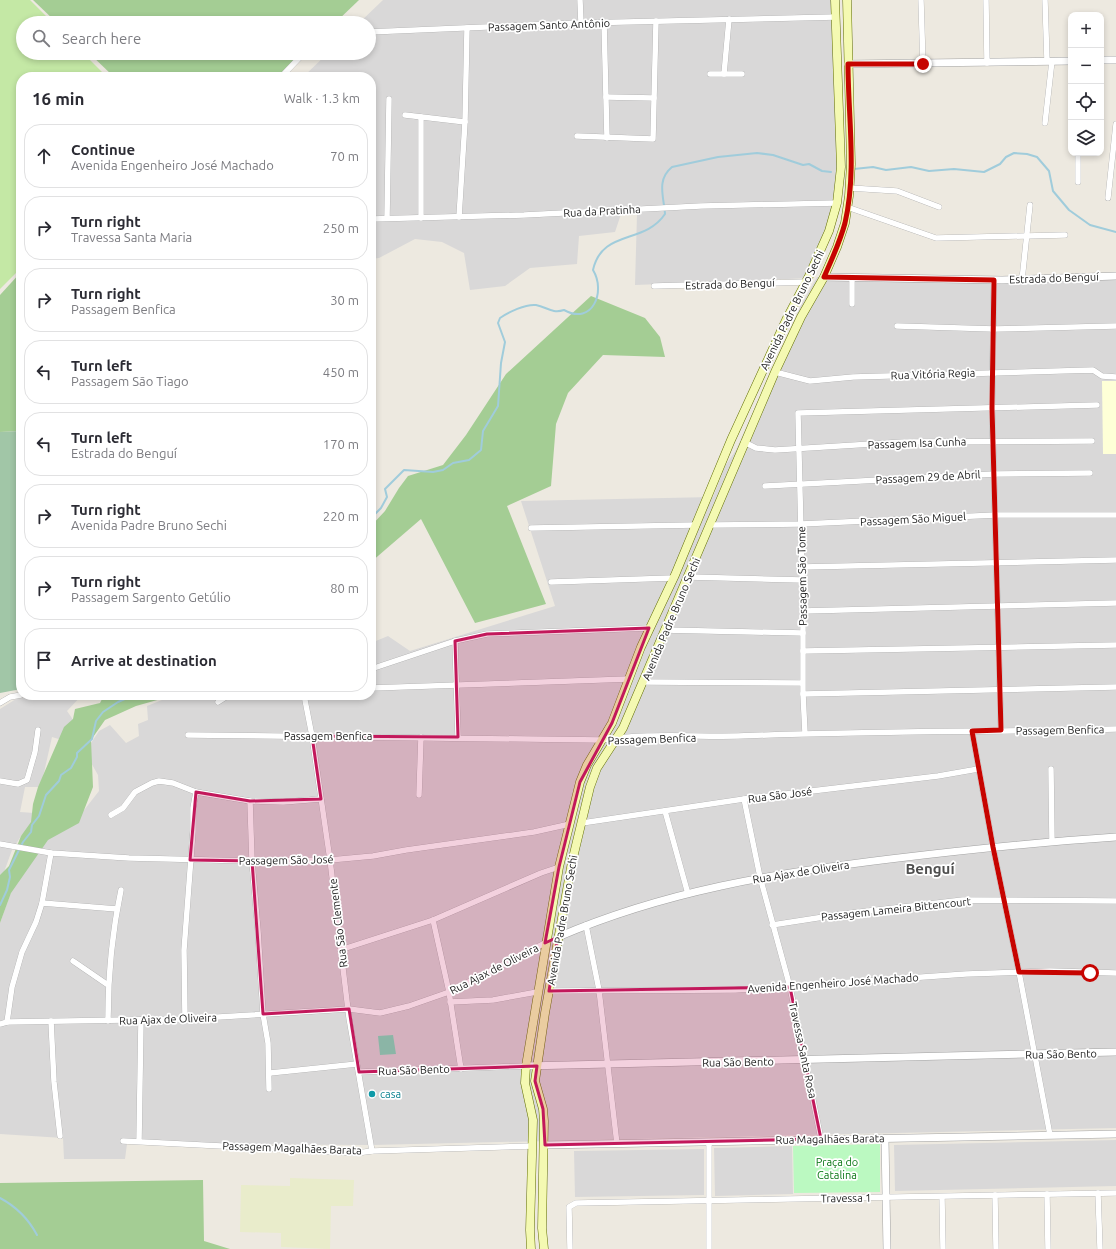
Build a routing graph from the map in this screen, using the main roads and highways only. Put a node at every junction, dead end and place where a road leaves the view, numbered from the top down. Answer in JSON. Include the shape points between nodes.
{"nodes":[{"id":1,"x":835,"y":0,"type":"edge"},
{"id":2,"x":847,"y":0,"type":"edge"},
{"id":3,"x":558,"y":937,"type":"junction"},
{"id":4,"x":546,"y":943,"type":"junction"},
{"id":5,"x":531,"y":1249,"type":"edge"},
{"id":6,"x":544,"y":1249,"type":"edge"}],
"edges":[{"from":1,"to":4,"type":"main road","name":"Avenida Padre Bruno Sechi","via":[[841,167],[835,204],[824,244],[761,372],[696,526],[649,628],[612,723],[580,782],[559,867]]},
{"from":2,"to":3,"type":"main road","name":"Avenida Padre Bruno Sechi","via":[[851,164],[847,208],[838,246],[775,372],[644,682],[618,738],[598,768],[590,787]]},
{"from":3,"to":4,"type":"main road","name":"Rua Ajax de Oliveira"},
{"from":3,"to":6,"type":"main road","name":"Avenida Padre Bruno Sechi","via":[[535,1081],[543,1109],[545,1145],[542,1228]]},
{"from":4,"to":5,"type":"main road","name":"Avenida Padre Bruno Sechi","via":[[524,1083],[533,1120]]}]}
